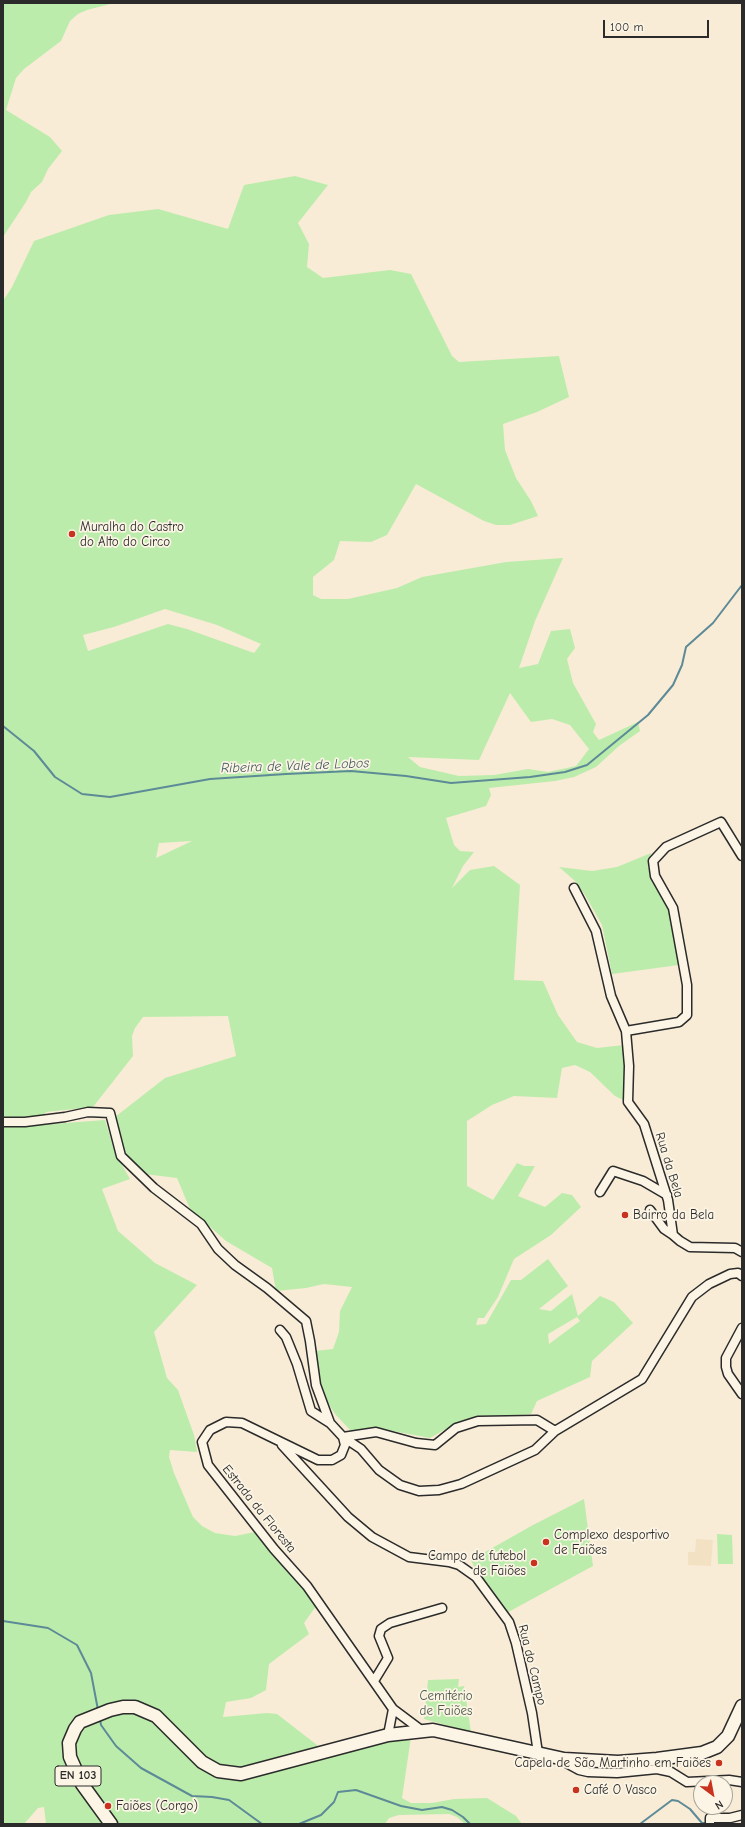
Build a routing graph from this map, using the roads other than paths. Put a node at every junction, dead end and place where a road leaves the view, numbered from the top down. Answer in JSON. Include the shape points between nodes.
{"nodes":[{"id":1,"x":742,"y":856,"type":"edge"},
{"id":2,"x":574,"y":888,"type":"dead end"},
{"id":3,"x":626,"y":1031,"type":"junction"},
{"id":4,"x":3,"y":1122,"type":"edge"},
{"id":5,"x":600,"y":1192,"type":"dead end"},
{"id":6,"x":667,"y":1194,"type":"junction"},
{"id":7,"x":650,"y":1210,"type":"dead end"},
{"id":8,"x":673,"y":1235,"type":"junction"},
{"id":9,"x":742,"y":1252,"type":"edge"},
{"id":10,"x":742,"y":1276,"type":"edge"},
{"id":11,"x":742,"y":1328,"type":"edge"},
{"id":12,"x":280,"y":1330,"type":"dead end"},
{"id":13,"x":742,"y":1394,"type":"edge"},
{"id":14,"x":330,"y":1422,"type":"junction"},
{"id":15,"x":555,"y":1431,"type":"junction"},
{"id":16,"x":343,"y":1437,"type":"junction"},
{"id":17,"x":279,"y":1442,"type":"junction"},
{"id":18,"x":442,"y":1608,"type":"dead end"},
{"id":19,"x":374,"y":1681,"type":"junction"},
{"id":20,"x":742,"y":1706,"type":"edge"},
{"id":21,"x":393,"y":1709,"type":"junction"},
{"id":22,"x":421,"y":1730,"type":"junction"},
{"id":23,"x":388,"y":1735,"type":"junction"},
{"id":24,"x":538,"y":1752,"type":"junction"},
{"id":25,"x":564,"y":1759,"type":"junction"},
{"id":26,"x":742,"y":1782,"type":"edge"},
{"id":27,"x":742,"y":1815,"type":"edge"},
{"id":28,"x":710,"y":1821,"type":"edge"},
{"id":29,"x":111,"y":1824,"type":"edge"}],
"edges":[{"from":1,"to":3,"type":"street","via":[[722,822],[666,847],[653,861],[655,876],[673,908],[687,985],[687,1016],[679,1022]]},
{"from":2,"to":3,"type":"street","via":[[596,931],[611,996]]},
{"from":3,"to":6,"type":"street","name":"Rua da Bela","via":[[629,1066],[628,1102],[644,1124]]},
{"from":4,"to":14,"type":"street","via":[[25,1122],[88,1112],[110,1113],[121,1156],[154,1188],[202,1224],[218,1249],[235,1265],[306,1321],[316,1385]]},
{"from":5,"to":6,"type":"street","via":[[613,1171],[643,1180]]},
{"from":6,"to":8,"type":"street","name":"Rua da Bela"},
{"from":7,"to":8,"type":"street","via":[[664,1229]]},
{"from":8,"to":9,"type":"street","via":[[690,1247],[717,1246],[735,1248]]},
{"from":10,"to":15,"type":"street","via":[[738,1273],[730,1274],[709,1284],[692,1297],[642,1379]]},
{"from":11,"to":13,"type":"street","via":[[726,1358],[726,1367]]},
{"from":12,"to":14,"type":"street","via":[[286,1337],[297,1364],[311,1411]]},
{"from":14,"to":16,"type":"street"},
{"from":15,"to":16,"type":"street","via":[[537,1420],[478,1421],[456,1428],[435,1445],[416,1443],[376,1432]]},
{"from":15,"to":16,"type":"street","via":[[535,1450],[461,1484],[439,1490],[419,1491],[400,1485],[379,1470],[362,1449]]},
{"from":16,"to":17,"type":"street","name":"Estrada da Floresta","via":[[345,1445],[341,1455],[332,1460],[318,1460]]},
{"from":17,"to":19,"type":"street","name":"Estrada da Floresta","via":[[242,1423],[226,1422],[210,1430],[202,1442],[208,1465],[274,1549],[307,1586]]},
{"from":17,"to":24,"type":"street","name":"Rua do Campo","via":[[348,1516],[372,1537],[409,1557],[449,1562],[464,1568],[476,1577],[512,1629],[532,1713]]},
{"from":18,"to":19,"type":"street","via":[[390,1623],[380,1629],[388,1658]]},
{"from":19,"to":21,"type":"street","name":"Estrada da Floresta"},
{"from":20,"to":25,"type":"main road","number":"EN 103","via":[[728,1736],[710,1750],[657,1759],[618,1762]]},
{"from":21,"to":22,"type":"street","name":"Estrada da Floresta"},
{"from":21,"to":23,"type":"street"},
{"from":22,"to":23,"type":"main road","number":"EN 103"},
{"from":22,"to":24,"type":"main road","number":"EN 103","via":[[434,1730]]},
{"from":23,"to":29,"type":"main road","number":"EN 103","via":[[241,1774],[218,1771],[202,1762],[156,1716],[144,1709],[135,1706],[110,1710],[80,1722],[69,1742],[70,1757],[82,1784]]},
{"from":24,"to":25,"type":"main road","number":"EN 103"},
{"from":25,"to":26,"type":"street","via":[[579,1770],[588,1772],[616,1773],[657,1769],[671,1772],[687,1782]]},
{"from":27,"to":28,"type":"street"}]}
